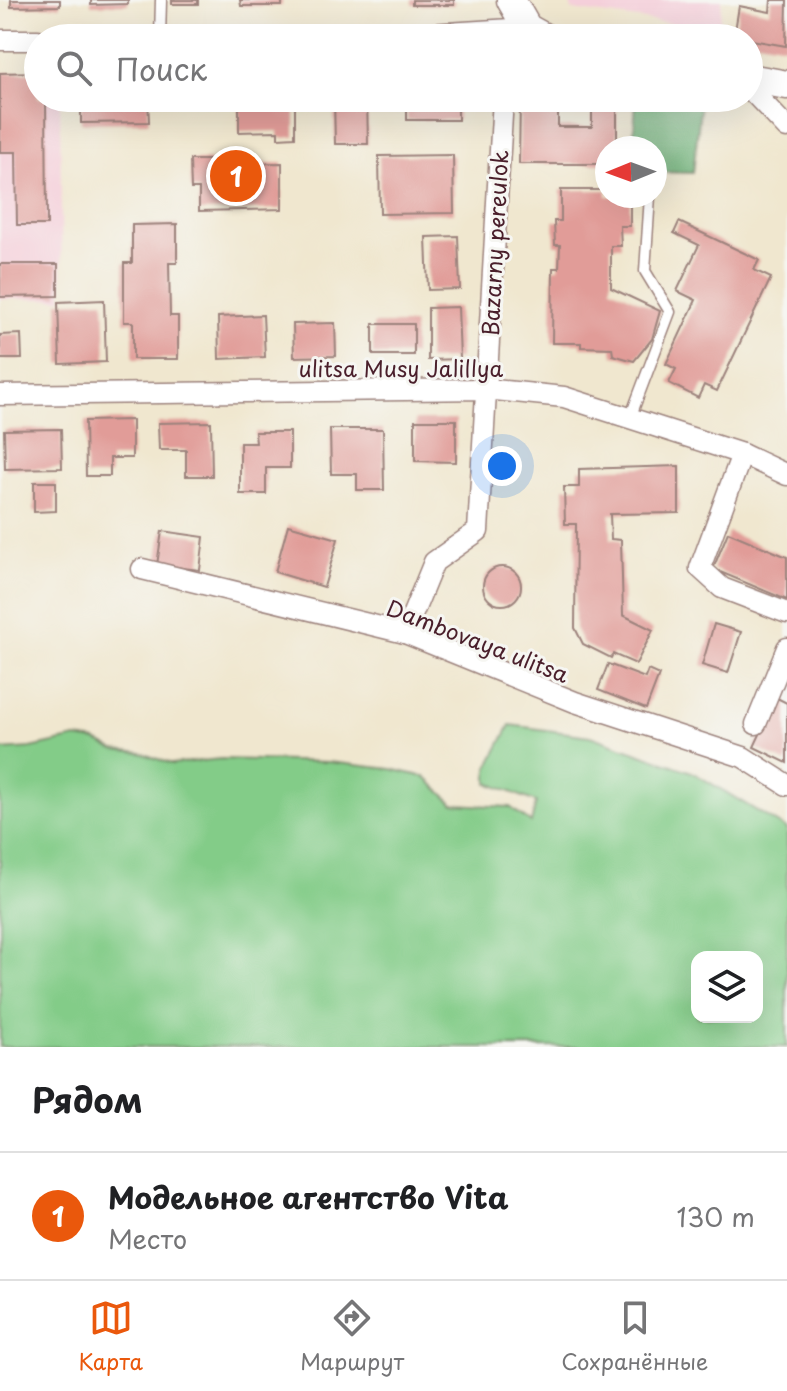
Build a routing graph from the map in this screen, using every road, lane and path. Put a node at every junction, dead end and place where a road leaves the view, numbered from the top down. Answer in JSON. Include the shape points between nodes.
{"nodes":[{"id":1,"x":161,"y":0,"type":"edge"},
{"id":2,"x":511,"y":0,"type":"edge"},
{"id":3,"x":160,"y":24,"type":"edge"},
{"id":4,"x":524,"y":24,"type":"edge"},
{"id":5,"x":0,"y":40,"type":"edge"},
{"id":6,"x":24,"y":40,"type":"edge"},
{"id":7,"x":763,"y":81,"type":"edge"},
{"id":8,"x":787,"y":85,"type":"edge"},
{"id":9,"x":763,"y":103,"type":"edge"},
{"id":10,"x":502,"y":112,"type":"edge"},
{"id":11,"x":787,"y":128,"type":"edge"},
{"id":12,"x":649,"y":208,"type":"edge"},
{"id":13,"x":485,"y":389,"type":"junction"},
{"id":14,"x":0,"y":395,"type":"edge"},
{"id":15,"x":630,"y":418,"type":"junction"},
{"id":16,"x":742,"y":454,"type":"junction"},
{"id":17,"x":787,"y":475,"type":"edge"},
{"id":18,"x":142,"y":569,"type":"dead end"},
{"id":19,"x":787,"y":613,"type":"edge"},
{"id":20,"x":405,"y":633,"type":"junction"},
{"id":21,"x":787,"y":648,"type":"edge"},
{"id":22,"x":756,"y":724,"type":"dead end"},
{"id":23,"x":787,"y":785,"type":"edge"}],
"edges":[{"from":1,"to":3,"type":"lane"},
{"from":2,"to":4,"type":"main road"},
{"from":5,"to":6,"type":"street"},
{"from":7,"to":8,"type":"main road"},
{"from":9,"to":11,"type":"street"},
{"from":10,"to":13,"type":"street","name":"Bazarny pereulok"},
{"from":12,"to":15,"type":"lane","via":[[645,271],[670,312]]},
{"from":13,"to":14,"type":"street","name":"ulitsa Musy Jalillya"},
{"from":13,"to":15,"type":"street","name":"ulitsa Musy Jalillya","via":[[564,397]]},
{"from":13,"to":20,"type":"street","name":"Bazarny pereulok","via":[[478,531],[434,562]]},
{"from":15,"to":16,"type":"street","name":"ulitsa Musy Jalillya"},
{"from":16,"to":17,"type":"street","name":"ulitsa Musy Jalillya"},
{"from":16,"to":19,"type":"street","via":[[700,568],[722,588]]},
{"from":18,"to":20,"type":"street","name":"Dambovaya ulitsa"},
{"from":20,"to":23,"type":"street","name":"Dambovaya ulitsa","via":[[575,702],[743,757]]},
{"from":21,"to":22,"type":"street"}]}
